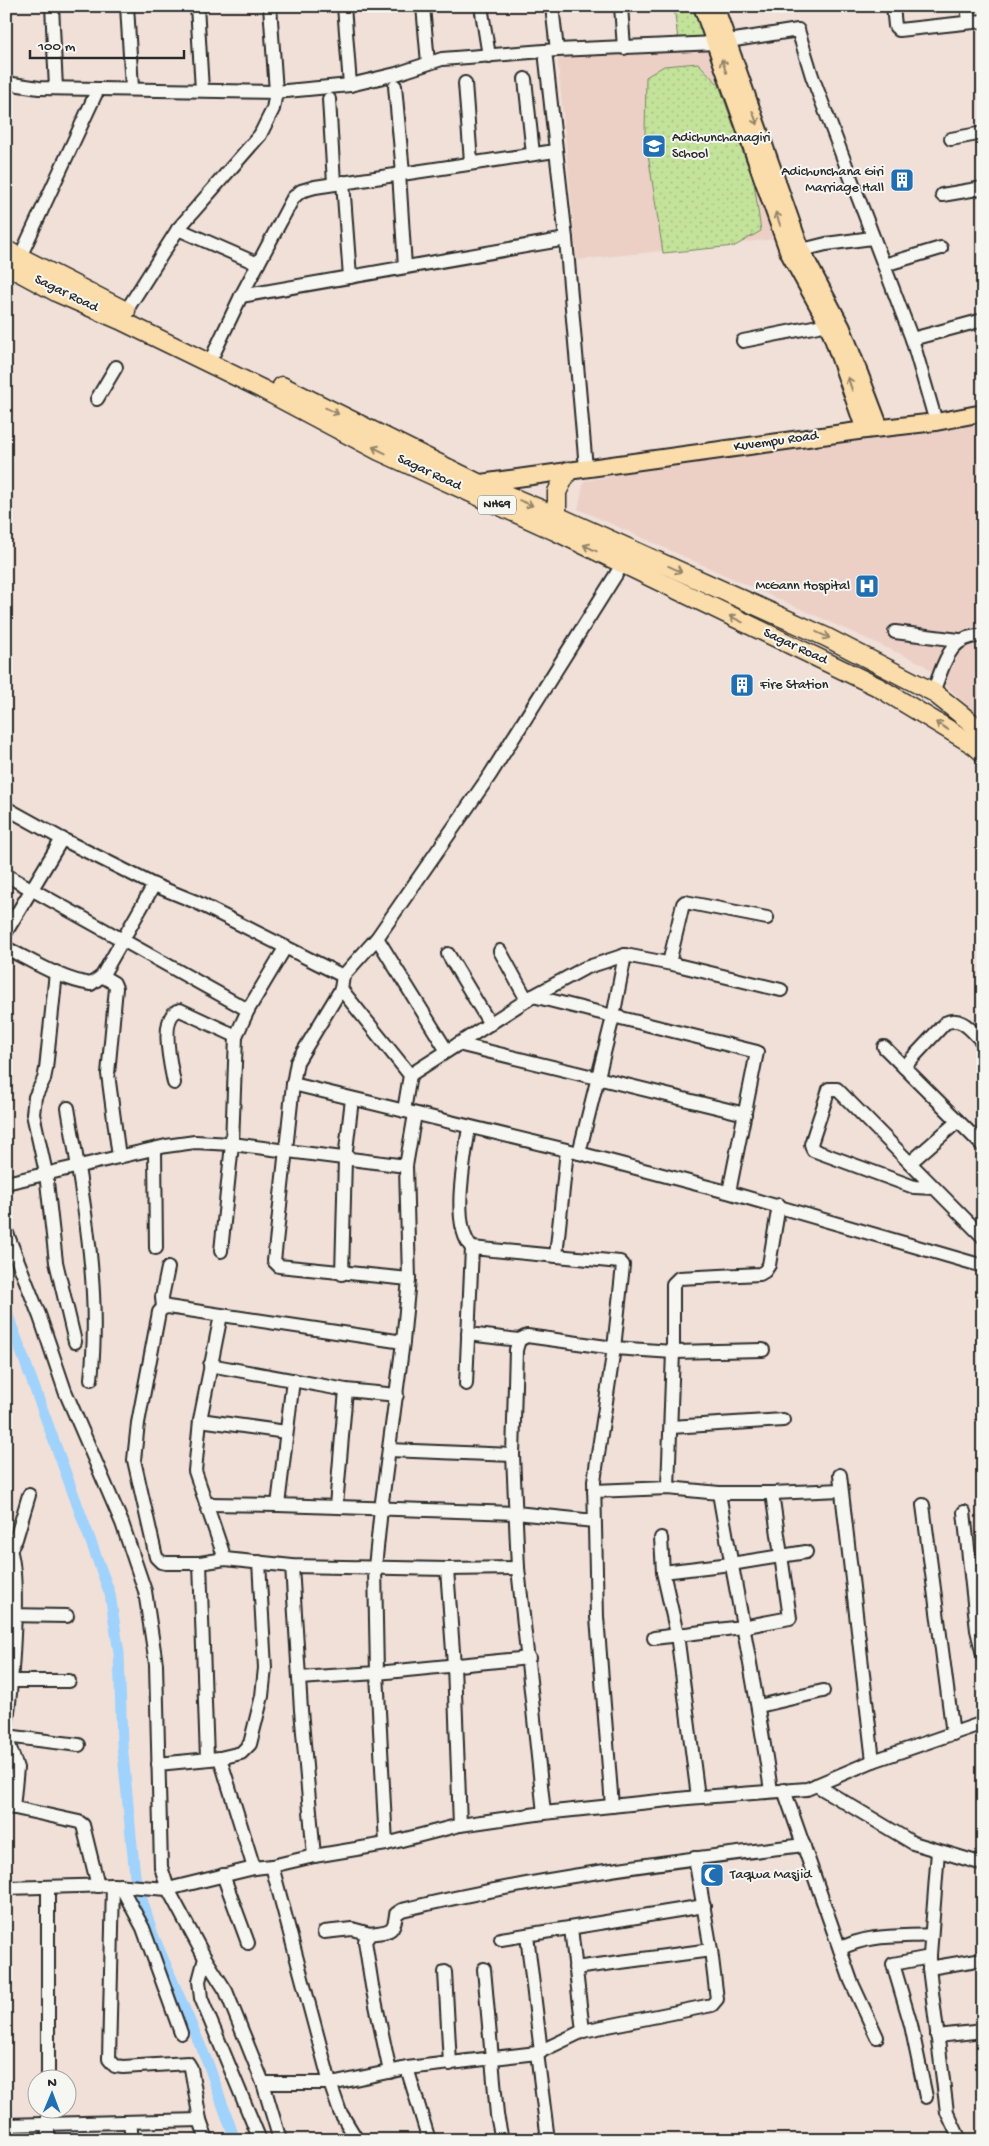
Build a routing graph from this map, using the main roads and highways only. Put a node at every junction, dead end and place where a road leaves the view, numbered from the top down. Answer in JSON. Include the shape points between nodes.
{"nodes":[{"id":1,"x":702,"y":6,"type":"edge"},
{"id":2,"x":715,"y":6,"type":"edge"},
{"id":3,"x":722,"y":42,"type":"junction"},
{"id":4,"x":795,"y":252,"type":"junction"},
{"id":5,"x":11,"y":257,"type":"edge"},
{"id":6,"x":983,"y":412,"type":"edge"},
{"id":7,"x":873,"y":429,"type":"junction"},
{"id":8,"x":577,"y":469,"type":"junction"},
{"id":9,"x":478,"y":483,"type":"junction"},
{"id":10,"x":460,"y":488,"type":"junction"},
{"id":11,"x":557,"y":516,"type":"junction"},
{"id":12,"x":627,"y":557,"type":"junction"},
{"id":13,"x":983,"y":732,"type":"edge"},
{"id":14,"x":983,"y":753,"type":"edge"}],
"edges":[{"from":1,"to":3,"type":"main road"},
{"from":2,"to":3,"type":"main road"},
{"from":3,"to":4,"type":"main road"},
{"from":7,"to":4,"type":"main road","one_way":true},
{"from":4,"to":7,"type":"main road","via":[[842,328]]},
{"from":5,"to":9,"type":"highway","name":"Sagar Road","number":"NH69","one_way":true},
{"from":10,"to":5,"type":"highway","name":"Sagar Road","number":"NH69","one_way":true,"via":[[379,451],[253,384],[58,293]]},
{"from":6,"to":7,"type":"main road","name":"Kuvempu Road","via":[[936,422]]},
{"from":7,"to":8,"type":"main road","name":"Kuvempu Road"},
{"from":8,"to":9,"type":"main road","name":"Kuvempu Road"},
{"from":8,"to":11,"type":"highway","via":[[557,492]]},
{"from":9,"to":10,"type":"main road","name":"Kuvempu Road"},
{"from":9,"to":11,"type":"highway","name":"Sagar Road","number":"NH69","one_way":true},
{"from":12,"to":10,"type":"highway","name":"Sagar Road","number":"NH69","one_way":true},
{"from":11,"to":12,"type":"highway","name":"Sagar Road","number":"NH69"},
{"from":12,"to":13,"type":"highway","name":"Sagar Road","number":"NH69","one_way":true,"via":[[826,637],[933,692]]},
{"from":14,"to":12,"type":"highway","name":"Sagar Road","number":"NH69","one_way":true,"via":[[878,687]]}]}
